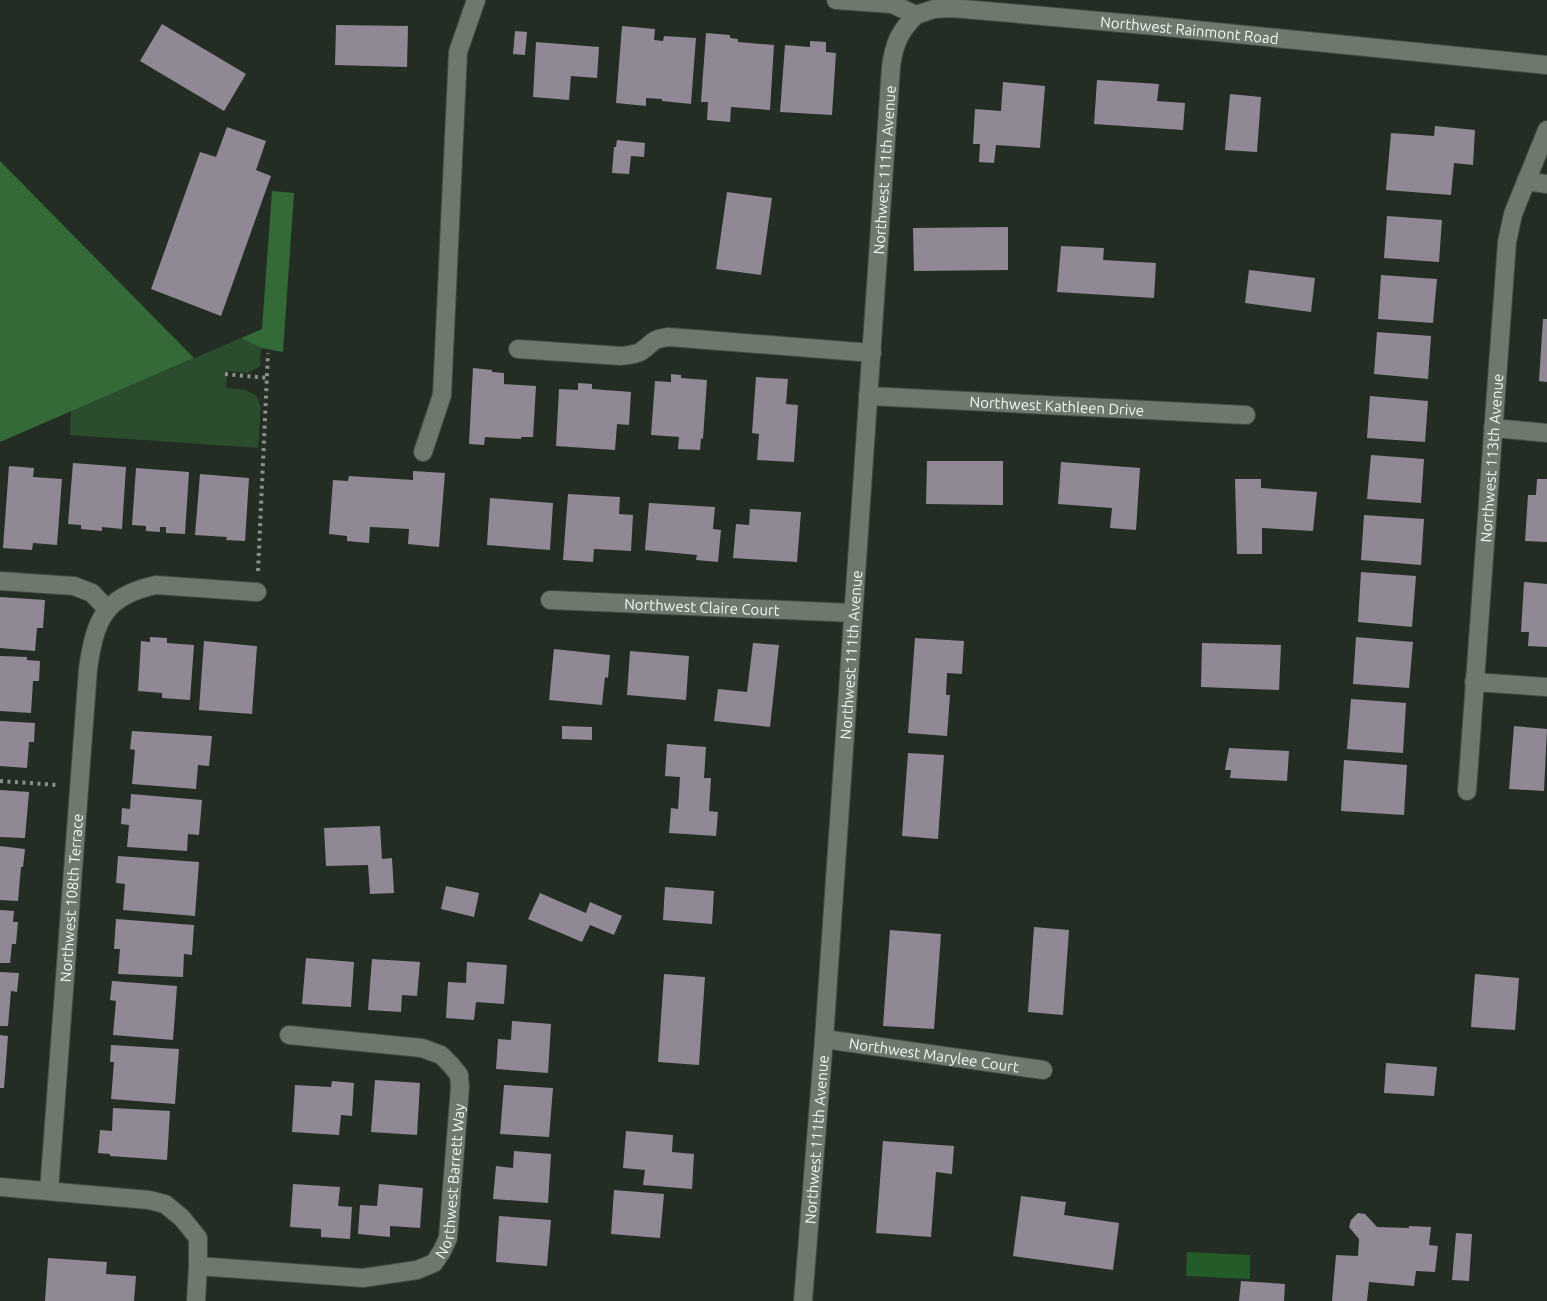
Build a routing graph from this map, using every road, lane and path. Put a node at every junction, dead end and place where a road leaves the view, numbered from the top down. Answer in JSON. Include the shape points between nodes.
{"nodes":[{"id":1,"x":476,"y":0,"type":"edge"},
{"id":2,"x":836,"y":0,"type":"edge"},
{"id":3,"x":892,"y":2,"type":"edge"},
{"id":4,"x":916,"y":15,"type":"junction"},
{"id":5,"x":1547,"y":65,"type":"edge"},
{"id":6,"x":1547,"y":130,"type":"edge"},
{"id":7,"x":1526,"y":181,"type":"junction"},
{"id":8,"x":1547,"y":184,"type":"edge"},
{"id":9,"x":518,"y":348,"type":"dead end"},
{"id":10,"x":268,"y":353,"type":"dead end"},
{"id":11,"x":872,"y":353,"type":"junction"},
{"id":12,"x":225,"y":374,"type":"dead end"},
{"id":13,"x":267,"y":378,"type":"junction"},
{"id":14,"x":868,"y":396,"type":"junction"},
{"id":15,"x":1246,"y":416,"type":"dead end"},
{"id":16,"x":1493,"y":428,"type":"junction"},
{"id":17,"x":1547,"y":433,"type":"edge"},
{"id":18,"x":423,"y":452,"type":"dead end"},
{"id":19,"x":0,"y":581,"type":"edge"},
{"id":20,"x":257,"y":592,"type":"joint"},
{"id":21,"x":550,"y":600,"type":"dead end"},
{"id":22,"x":108,"y":609,"type":"junction"},
{"id":23,"x":853,"y":613,"type":"junction"},
{"id":24,"x":1474,"y":682,"type":"junction"},
{"id":25,"x":1547,"y":687,"type":"edge"},
{"id":26,"x":0,"y":781,"type":"edge"},
{"id":27,"x":78,"y":788,"type":"junction"},
{"id":28,"x":1467,"y":791,"type":"dead end"},
{"id":29,"x":289,"y":1035,"type":"dead end"},
{"id":30,"x":824,"y":1039,"type":"junction"},
{"id":31,"x":1043,"y":1070,"type":"dead end"},
{"id":32,"x":0,"y":1187,"type":"edge"},
{"id":33,"x":49,"y":1191,"type":"junction"},
{"id":34,"x":198,"y":1266,"type":"junction"},
{"id":35,"x":196,"y":1301,"type":"edge"},
{"id":36,"x":803,"y":1301,"type":"edge"}],
"edges":[{"from":1,"to":18,"type":"street","via":[[458,52],[442,395]]},
{"from":2,"to":3,"type":"street"},
{"from":3,"to":4,"type":"street"},
{"from":4,"to":5,"type":"street","name":"Northwest Rainmont Road","via":[[934,9],[963,9]]},
{"from":4,"to":11,"type":"street","name":"Northwest 111th Avenue","via":[[905,26],[892,52]]},
{"from":6,"to":7,"type":"street","name":"Northwest 113th Avenue"},
{"from":7,"to":8,"type":"street"},
{"from":7,"to":16,"type":"street","name":"Northwest 113th Avenue","via":[[1507,242]]},
{"from":9,"to":11,"type":"street","via":[[621,356],[669,337]]},
{"from":10,"to":13,"type":"path"},
{"from":11,"to":14,"type":"street","name":"Northwest 111th Avenue"},
{"from":12,"to":13,"type":"path"},
{"from":13,"to":20,"type":"path"},
{"from":14,"to":15,"type":"street","name":"Northwest Kathleen Drive"},
{"from":14,"to":23,"type":"street","name":"Northwest 111th Avenue"},
{"from":16,"to":17,"type":"street"},
{"from":16,"to":24,"type":"street","name":"Northwest 113th Avenue"},
{"from":19,"to":22,"type":"street","via":[[74,586],[92,593]]},
{"from":20,"to":22,"type":"street","via":[[156,585],[119,599]]},
{"from":21,"to":23,"type":"street","name":"Northwest Claire Court"},
{"from":22,"to":27,"type":"street","name":"Northwest 108th Terrace","via":[[97,625],[91,646]]},
{"from":23,"to":30,"type":"street","name":"Northwest 111th Avenue"},
{"from":24,"to":25,"type":"street"},
{"from":24,"to":28,"type":"street","name":"Northwest 113th Avenue"},
{"from":26,"to":27,"type":"path"},
{"from":27,"to":33,"type":"street","name":"Northwest 108th Terrace"},
{"from":29,"to":34,"type":"street","name":"Northwest Barrett Way","via":[[422,1048],[441,1054],[459,1075],[448,1238],[434,1263],[417,1270],[363,1278]]},
{"from":30,"to":31,"type":"street","name":"Northwest Marylee Court"},
{"from":30,"to":36,"type":"street","name":"Northwest 111th Avenue"},
{"from":32,"to":33,"type":"street"},
{"from":33,"to":34,"type":"street","via":[[165,1204],[198,1238]]},
{"from":34,"to":35,"type":"street"}]}
